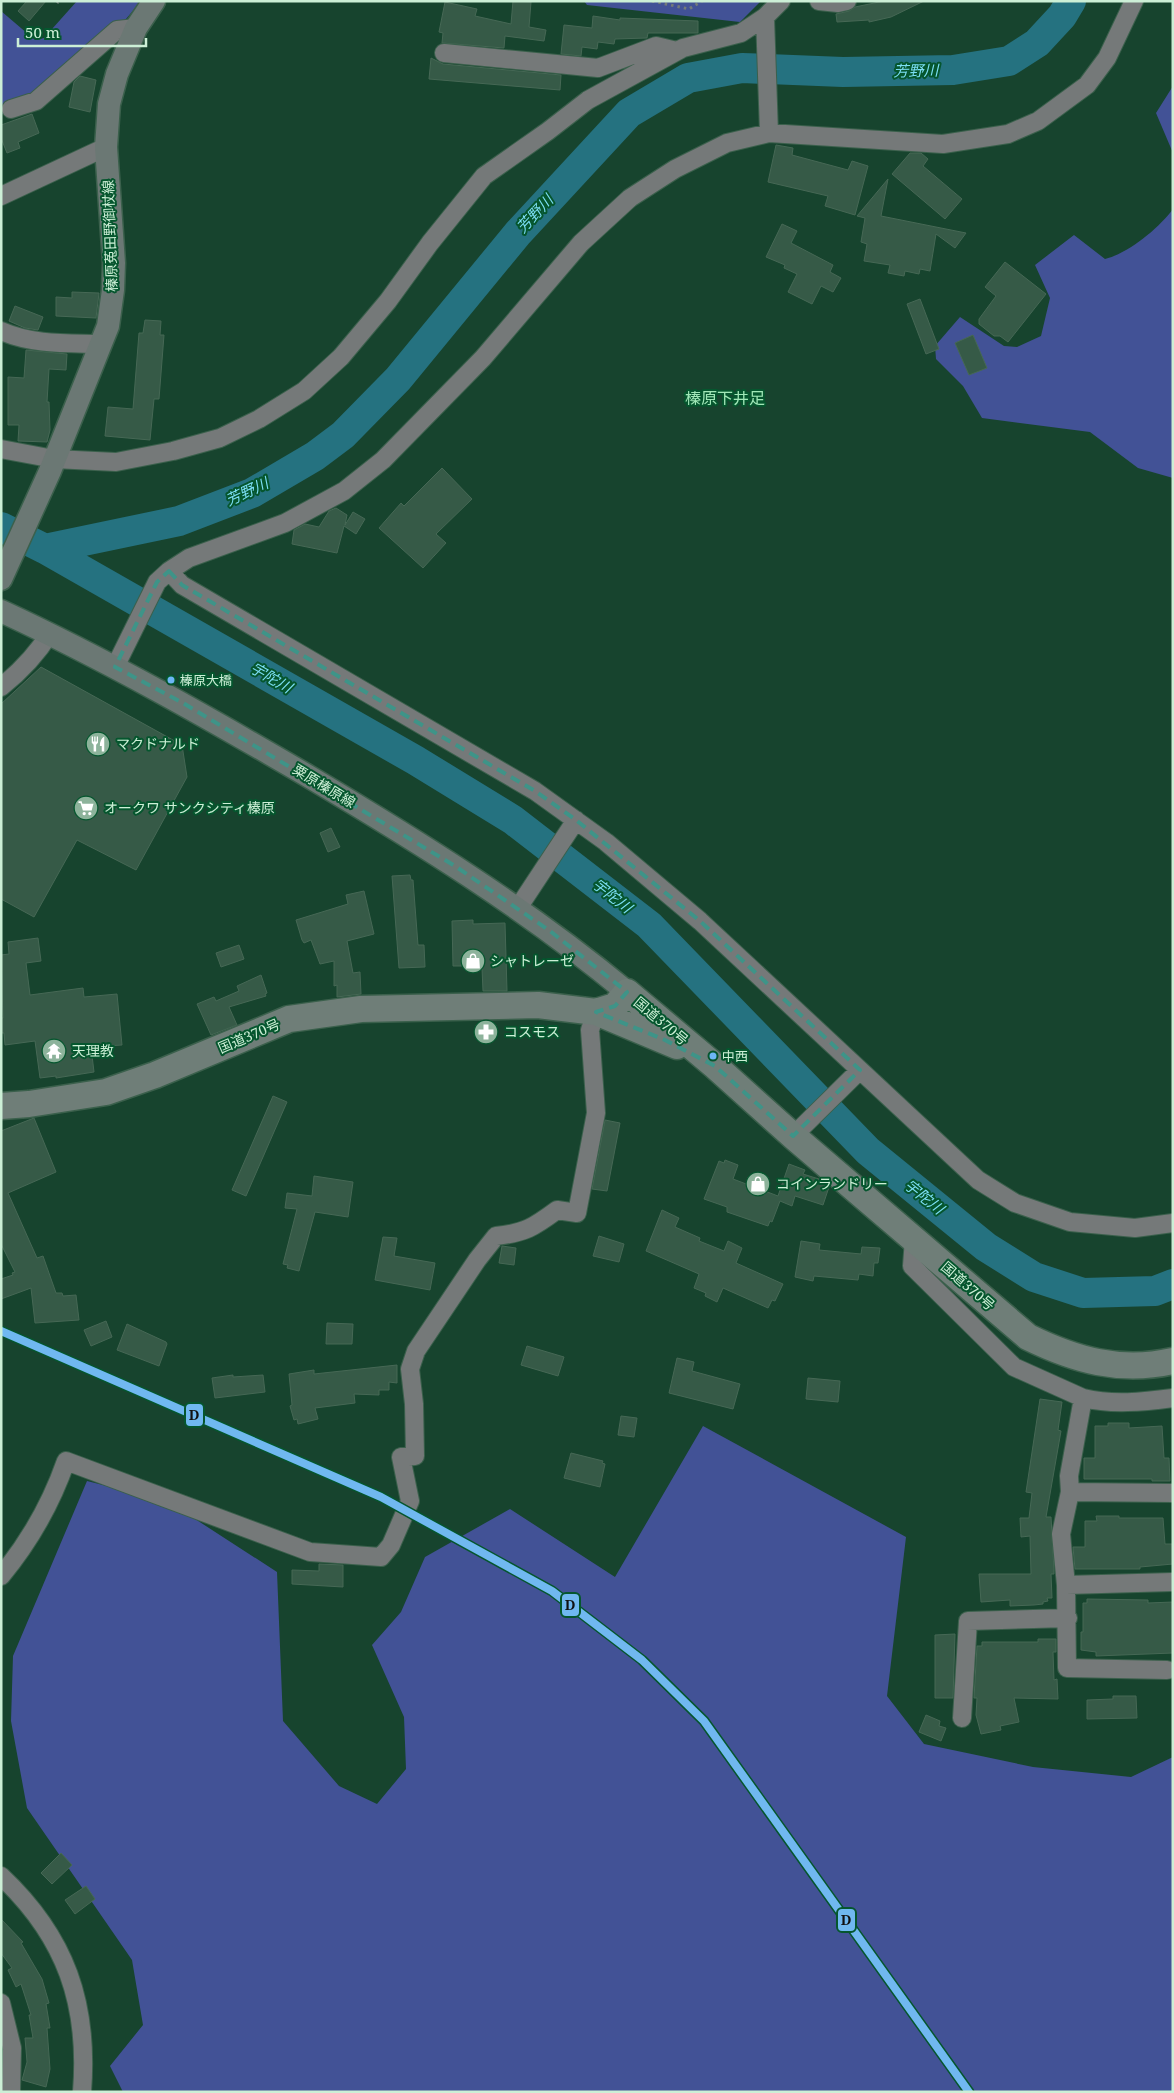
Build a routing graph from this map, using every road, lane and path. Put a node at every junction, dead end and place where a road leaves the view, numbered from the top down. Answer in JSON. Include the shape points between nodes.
{"nodes":[{"id":1,"x":154,"y":1,"type":"edge"},
{"id":2,"x":652,"y":1,"type":"edge"},
{"id":3,"x":702,"y":1,"type":"edge"},
{"id":4,"x":781,"y":1,"type":"edge"},
{"id":5,"x":819,"y":1,"type":"edge"},
{"id":6,"x":847,"y":1,"type":"edge"},
{"id":7,"x":1134,"y":1,"type":"edge"},
{"id":8,"x":765,"y":17,"type":"junction"},
{"id":9,"x":136,"y":28,"type":"junction"},
{"id":10,"x":678,"y":51,"type":"junction"},
{"id":11,"x":444,"y":53,"type":"dead end"},
{"id":12,"x":11,"y":110,"type":"dead end"},
{"id":13,"x":768,"y":126,"type":"junction"},
{"id":14,"x":106,"y":148,"type":"junction"},
{"id":15,"x":1,"y":196,"type":"edge"},
{"id":16,"x":1,"y":331,"type":"edge"},
{"id":17,"x":101,"y":344,"type":"junction"},
{"id":18,"x":1,"y":449,"type":"edge"},
{"id":19,"x":52,"y":465,"type":"junction"},
{"id":20,"x":163,"y":577,"type":"junction"},
{"id":21,"x":1,"y":579,"type":"edge"},
{"id":22,"x":1,"y":611,"type":"edge"},
{"id":23,"x":50,"y":633,"type":"junction"},
{"id":24,"x":115,"y":667,"type":"junction"},
{"id":25,"x":1,"y":687,"type":"edge"},
{"id":26,"x":574,"y":822,"type":"junction"},
{"id":27,"x":518,"y":908,"type":"junction"},
{"id":28,"x":627,"y":992,"type":"junction"},
{"id":29,"x":596,"y":1012,"type":"junction"},
{"id":30,"x":715,"y":1066,"type":"junction"},
{"id":31,"x":858,"y":1072,"type":"junction"},
{"id":32,"x":1,"y":1106,"type":"edge"},
{"id":33,"x":797,"y":1132,"type":"junction"},
{"id":34,"x":1173,"y":1223,"type":"edge"},
{"id":35,"x":914,"y":1239,"type":"junction"},
{"id":36,"x":1173,"y":1361,"type":"edge"},
{"id":37,"x":1083,"y":1398,"type":"junction"},
{"id":38,"x":1173,"y":1398,"type":"edge"},
{"id":39,"x":1070,"y":1492,"type":"junction"},
{"id":40,"x":1173,"y":1493,"type":"edge"},
{"id":41,"x":1,"y":1576,"type":"edge"},
{"id":42,"x":1173,"y":1582,"type":"edge"},
{"id":43,"x":1066,"y":1585,"type":"junction"},
{"id":44,"x":1068,"y":1618,"type":"junction"},
{"id":45,"x":1167,"y":1670,"type":"dead end"},
{"id":46,"x":962,"y":1718,"type":"dead end"},
{"id":47,"x":1,"y":1876,"type":"edge"},
{"id":48,"x":1,"y":2003,"type":"edge"},
{"id":49,"x":11,"y":2092,"type":"edge"},
{"id":50,"x":82,"y":2092,"type":"edge"}],
"edges":[{"from":1,"to":9,"type":"main road","name":"榛原菟田野御杖線"},
{"from":2,"to":3,"type":"path","via":[[690,9]]},
{"from":4,"to":8,"type":"street"},
{"from":5,"to":6,"type":"street"},
{"from":7,"to":13,"type":"street","via":[[1107,58],[1087,85],[1038,121],[1008,134],[942,144]]},
{"from":8,"to":10,"type":"street","via":[[741,33]]},
{"from":8,"to":13,"type":"street"},
{"from":9,"to":12,"type":"street","via":[[116,30],[36,101]]},
{"from":9,"to":14,"type":"main road","name":"榛原菟田野御杖線","via":[[117,74],[109,104]]},
{"from":10,"to":11,"type":"street","via":[[656,46],[598,68]]},
{"from":10,"to":19,"type":"street","via":[[588,100],[484,176],[388,301],[341,357],[304,391],[220,438],[116,462]]},
{"from":13,"to":20,"type":"street","via":[[675,170],[630,198],[581,243],[483,358],[383,460],[344,491],[285,523],[189,558]]},
{"from":14,"to":15,"type":"street"},
{"from":14,"to":17,"type":"main road","name":"榛原菟田野御杖線","via":[[114,290],[108,326]]},
{"from":16,"to":17,"type":"street","via":[[50,343]]},
{"from":17,"to":19,"type":"main road","name":"榛原菟田野御杖線"},
{"from":18,"to":19,"type":"street"},
{"from":19,"to":21,"type":"main road","name":"榛原菟田野御杖線"},
{"from":20,"to":24,"type":"street"},
{"from":20,"to":26,"type":"street","via":[[182,585],[535,791]]},
{"from":22,"to":23,"type":"main road","name":"粟原榛原線"},
{"from":23,"to":24,"type":"main road","name":"粟原榛原線"},
{"from":23,"to":25,"type":"street","via":[[39,651]]},
{"from":24,"to":27,"type":"main road","name":"粟原榛原線","via":[[183,703],[388,824]]},
{"from":26,"to":27,"type":"street"},
{"from":26,"to":31,"type":"street","via":[[606,842],[700,921]]},
{"from":27,"to":28,"type":"main road","name":"粟原榛原線"},
{"from":28,"to":29,"type":"highway","name":"国道370号","via":[[615,1006]]},
{"from":28,"to":30,"type":"highway","name":"国道370号"},
{"from":29,"to":30,"type":"highway","via":[[665,1040]]},
{"from":29,"to":32,"type":"highway","name":"国道370号","via":[[538,1005],[361,1009],[289,1019],[106,1092]]},
{"from":29,"to":41,"type":"street","via":[[590,1030],[596,1113],[577,1213],[557,1210],[533,1228],[496,1236],[416,1351],[410,1369],[416,1456],[401,1456],[410,1501],[391,1545],[381,1556],[310,1552],[66,1461],[39,1524]]},
{"from":30,"to":33,"type":"highway","name":"国道370号"},
{"from":31,"to":33,"type":"street"},
{"from":31,"to":34,"type":"street","via":[[978,1180],[1015,1203],[1070,1222],[1135,1228]]},
{"from":33,"to":35,"type":"highway","name":"国道370号"},
{"from":35,"to":36,"type":"highway","name":"国道370号","via":[[1028,1337],[1050,1348],[1106,1364]]},
{"from":35,"to":37,"type":"street","via":[[912,1266],[1014,1367]]},
{"from":37,"to":38,"type":"street","via":[[1101,1403]]},
{"from":37,"to":39,"type":"street","via":[[1069,1476]]},
{"from":39,"to":40,"type":"street"},
{"from":39,"to":43,"type":"street","via":[[1061,1534]]},
{"from":42,"to":43,"type":"street"},
{"from":43,"to":44,"type":"street"},
{"from":44,"to":45,"type":"street","via":[[1067,1668]]},
{"from":44,"to":46,"type":"street","via":[[968,1621]]},
{"from":47,"to":50,"type":"street","via":[[42,1921],[67,1967],[82,2026]]},
{"from":48,"to":49,"type":"street","via":[[12,2048]]}]}
